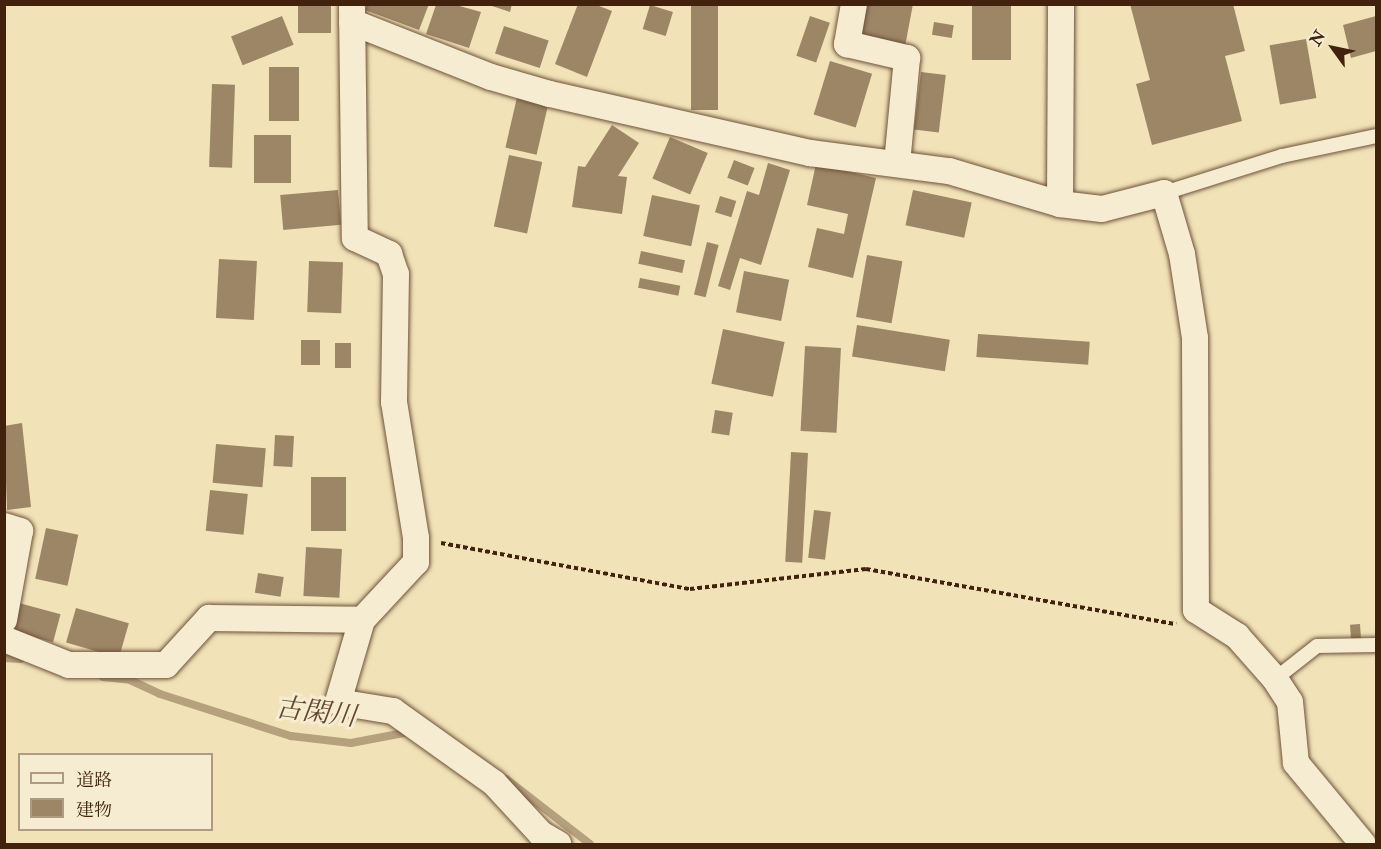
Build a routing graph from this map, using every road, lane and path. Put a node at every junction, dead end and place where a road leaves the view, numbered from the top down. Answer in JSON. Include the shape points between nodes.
{"nodes":[{"id":1,"x":854,"y":4,"type":"edge"},
{"id":2,"x":1061,"y":4,"type":"edge"},
{"id":3,"x":352,"y":13,"type":"edge"},
{"id":4,"x":1377,"y":136,"type":"edge"},
{"id":5,"x":897,"y":164,"type":"junction"},
{"id":6,"x":1164,"y":193,"type":"junction"},
{"id":7,"x":1059,"y":204,"type":"junction"},
{"id":8,"x":4,"y":526,"type":"edge"},
{"id":9,"x":416,"y":538,"type":"junction"},
{"id":10,"x":4,"y":620,"type":"edge"},
{"id":11,"x":362,"y":620,"type":"junction"},
{"id":12,"x":1182,"y":625,"type":"dead end"},
{"id":13,"x":4,"y":639,"type":"edge"},
{"id":14,"x":1377,"y":645,"type":"edge"},
{"id":15,"x":1275,"y":680,"type":"junction"},
{"id":16,"x":558,"y":844,"type":"edge"},
{"id":17,"x":1363,"y":844,"type":"edge"}],
"edges":[{"from":1,"to":5,"type":"street","via":[[847,44],[907,58]]},
{"from":2,"to":7,"type":"street"},
{"from":3,"to":5,"type":"street","via":[[490,77],[550,94],[810,153]]},
{"from":3,"to":9,"type":"street","via":[[355,238],[389,254],[396,274],[394,402]]},
{"from":4,"to":6,"type":"lane","via":[[1282,156]]},
{"from":5,"to":7,"type":"street","via":[[949,171]]},
{"from":6,"to":7,"type":"street","via":[[1102,209]]},
{"from":6,"to":15,"type":"street","via":[[1182,254],[1195,338],[1196,610],[1237,636]]},
{"from":8,"to":10,"type":"street","via":[[20,531]]},
{"from":9,"to":11,"type":"street","via":[[416,562]]},
{"from":9,"to":12,"type":"path","via":[[690,588],[866,569]]},
{"from":11,"to":13,"type":"street","via":[[209,618],[166,665],[69,665]]},
{"from":11,"to":16,"type":"street","via":[[338,702],[393,711],[494,783],[542,834]]},
{"from":14,"to":15,"type":"lane","via":[[1317,646]]},
{"from":15,"to":17,"type":"street","via":[[1290,702],[1296,763]]}]}
